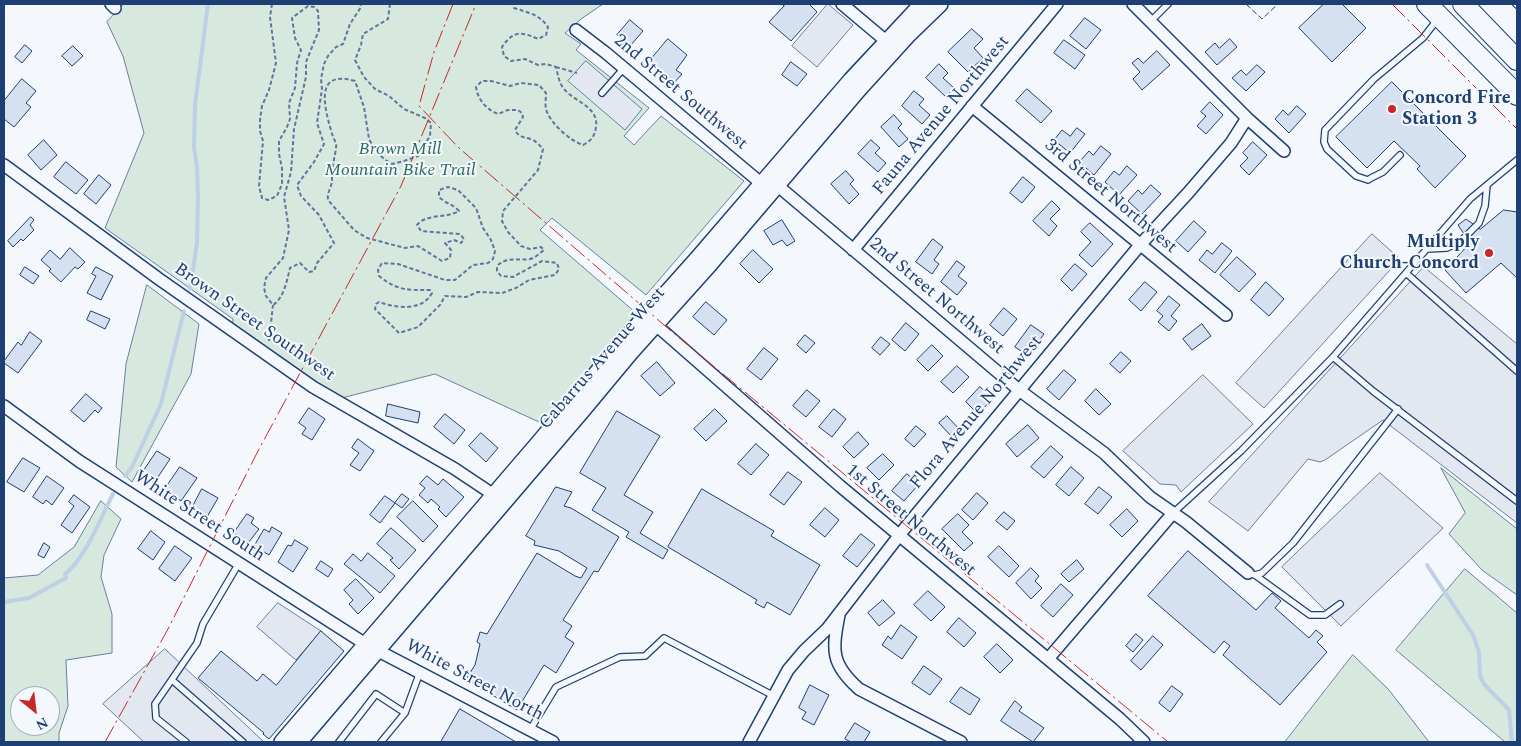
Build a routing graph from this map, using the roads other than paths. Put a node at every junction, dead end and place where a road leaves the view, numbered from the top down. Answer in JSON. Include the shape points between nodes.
{"nodes":[{"id":1,"x":842,"y":4,"type":"edge"},
{"id":2,"x":922,"y":4,"type":"edge"},
{"id":3,"x":940,"y":4,"type":"edge"},
{"id":4,"x":1057,"y":4,"type":"edge"},
{"id":5,"x":1133,"y":4,"type":"edge"},
{"id":6,"x":1167,"y":4,"type":"edge"},
{"id":7,"x":1463,"y":4,"type":"edge"},
{"id":8,"x":1434,"y":10,"type":"edge"},
{"id":9,"x":1151,"y":21,"type":"junction"},
{"id":10,"x":576,"y":30,"type":"dead end"},
{"id":11,"x":886,"y":41,"type":"junction"},
{"id":12,"x":1512,"y":54,"type":"edge"},
{"id":13,"x":1489,"y":66,"type":"junction"},
{"id":14,"x":624,"y":68,"type":"junction"},
{"id":15,"x":860,"y":88,"type":"junction"},
{"id":16,"x":602,"y":93,"type":"dead end"},
{"id":17,"x":1517,"y":95,"type":"edge"},
{"id":18,"x":972,"y":106,"type":"junction"},
{"id":19,"x":1247,"y":118,"type":"junction"},
{"id":20,"x":1284,"y":152,"type":"dead end"},
{"id":21,"x":1400,"y":155,"type":"dead end"},
{"id":22,"x":1517,"y":160,"type":"edge"},
{"id":23,"x":4,"y":165,"type":"edge"},
{"id":24,"x":769,"y":182,"type":"junction"},
{"id":25,"x":1487,"y":185,"type":"junction"},
{"id":26,"x":1140,"y":245,"type":"junction"},
{"id":27,"x":1427,"y":249,"type":"junction"},
{"id":28,"x":853,"y":250,"type":"junction"},
{"id":29,"x":1406,"y":273,"type":"junction"},
{"id":30,"x":1226,"y":314,"type":"dead end"},
{"id":31,"x":656,"y":324,"type":"junction"},
{"id":32,"x":1333,"y":357,"type":"junction"},
{"id":33,"x":1517,"y":371,"type":"edge"},
{"id":34,"x":1019,"y":390,"type":"junction"},
{"id":35,"x":4,"y":406,"type":"edge"},
{"id":36,"x":1398,"y":409,"type":"junction"},
{"id":37,"x":494,"y":495,"type":"junction"},
{"id":38,"x":1517,"y":500,"type":"edge"},
{"id":39,"x":1173,"y":513,"type":"junction"},
{"id":40,"x":899,"y":535,"type":"junction"},
{"id":41,"x":239,"y":563,"type":"junction"},
{"id":42,"x":1251,"y":574,"type":"junction"},
{"id":43,"x":1340,"y":604,"type":"dead end"},
{"id":44,"x":839,"y":614,"type":"junction"},
{"id":45,"x":820,"y":636,"type":"junction"},
{"id":46,"x":834,"y":638,"type":"junction"},
{"id":47,"x":373,"y":648,"type":"junction"},
{"id":48,"x":1048,"y":659,"type":"junction"},
{"id":49,"x":420,"y":672,"type":"junction"},
{"id":50,"x":172,"y":680,"type":"junction"},
{"id":51,"x":774,"y":696,"type":"junction"},
{"id":52,"x":405,"y":713,"type":"junction"},
{"id":53,"x":530,"y":730,"type":"junction"},
{"id":54,"x":186,"y":742,"type":"edge"},
{"id":55,"x":243,"y":742,"type":"edge"},
{"id":56,"x":282,"y":742,"type":"edge"},
{"id":57,"x":299,"y":742,"type":"edge"},
{"id":58,"x":339,"y":742,"type":"edge"},
{"id":59,"x":380,"y":742,"type":"edge"},
{"id":60,"x":553,"y":742,"type":"edge"},
{"id":61,"x":749,"y":742,"type":"edge"},
{"id":62,"x":961,"y":742,"type":"edge"},
{"id":63,"x":1144,"y":742,"type":"edge"}],
"edges":[{"from":1,"to":11,"type":"street"},
{"from":2,"to":11,"type":"main road","name":"Cabarrus Avenue West"},
{"from":3,"to":15,"type":"main road","name":"Cabarrus Avenue West"},
{"from":4,"to":18,"type":"street","name":"Fauna Avenue Northwest"},
{"from":5,"to":9,"type":"street"},
{"from":6,"to":9,"type":"lane"},
{"from":7,"to":12,"type":"highway"},
{"from":8,"to":13,"type":"highway"},
{"from":8,"to":21,"type":"lane","via":[[1424,38],[1374,80],[1326,130],[1324,142],[1327,149],[1356,176],[1368,180],[1383,172]]},
{"from":9,"to":19,"type":"street"},
{"from":10,"to":14,"type":"street","name":"2nd Street Southwest"},
{"from":11,"to":15,"type":"street","via":[[888,47]]},
{"from":11,"to":24,"type":"main road","name":"Cabarrus Avenue West"},
{"from":12,"to":13,"type":"highway"},
{"from":13,"to":17,"type":"highway"},
{"from":14,"to":16,"type":"lane"},
{"from":14,"to":24,"type":"street","name":"2nd Street Southwest"},
{"from":15,"to":24,"type":"main road","name":"Cabarrus Avenue West"},
{"from":18,"to":26,"type":"street","name":"3rd Street Northwest"},
{"from":18,"to":28,"type":"street","name":"Fauna Avenue Northwest"},
{"from":19,"to":20,"type":"street"},
{"from":19,"to":26,"type":"street","name":"Flora Avenue Northwest","via":[[1231,143]]},
{"from":22,"to":25,"type":"lane"},
{"from":23,"to":37,"type":"street","name":"Brown Street Southwest","via":[[313,387]]},
{"from":24,"to":28,"type":"street","name":"2nd Street Northwest"},
{"from":24,"to":31,"type":"main road","name":"Cabarrus Avenue West"},
{"from":24,"to":37,"type":"main road","name":"Cabarrus Avenue West","via":[[620,345]]},
{"from":25,"to":27,"type":"lane","via":[[1470,199]]},
{"from":25,"to":27,"type":"lane","via":[[1479,222],[1461,241],[1447,248]]},
{"from":26,"to":30,"type":"street","name":"3rd Street Northwest"},
{"from":26,"to":34,"type":"street","name":"Flora Avenue Northwest"},
{"from":27,"to":29,"type":"lane"},
{"from":28,"to":34,"type":"street","name":"2nd Street Northwest"},
{"from":29,"to":32,"type":"lane"},
{"from":29,"to":33,"type":"lane"},
{"from":31,"to":40,"type":"street","name":"1st Street Northwest"},
{"from":31,"to":47,"type":"main road","name":"Cabarrus Avenue West"},
{"from":32,"to":36,"type":"lane"},
{"from":32,"to":39,"type":"lane","via":[[1241,452]]},
{"from":34,"to":39,"type":"street","name":"2nd Street Northwest","via":[[1104,453],[1150,497]]},
{"from":34,"to":40,"type":"street","name":"Flora Avenue Northwest"},
{"from":35,"to":41,"type":"street","name":"White Street South","via":[[79,461]]},
{"from":36,"to":38,"type":"lane"},
{"from":36,"to":42,"type":"lane","via":[[1293,543],[1262,573]]},
{"from":37,"to":47,"type":"main road","name":"Cabarrus Avenue West"},
{"from":39,"to":42,"type":"street","name":"2nd Street Northwest"},
{"from":39,"to":48,"type":"street"},
{"from":40,"to":44,"type":"street","name":"Flora Avenue Northwest"},
{"from":40,"to":48,"type":"street","name":"1st Street Northwest"},
{"from":41,"to":47,"type":"street","name":"White Street South"},
{"from":41,"to":50,"type":"lane","via":[[203,624],[197,643]]},
{"from":42,"to":43,"type":"lane","via":[[1310,615],[1325,615]]},
{"from":44,"to":45,"type":"street","name":"Flora Avenue Northwest"},
{"from":44,"to":46,"type":"street"},
{"from":45,"to":46,"type":"street","via":[[827,634]]},
{"from":45,"to":51,"type":"street","name":"Flora Avenue Northwest","via":[[788,670]]},
{"from":46,"to":62,"type":"street","via":[[836,661],[858,689]]},
{"from":47,"to":49,"type":"street","name":"White Street North"},
{"from":47,"to":56,"type":"main road","name":"Cabarrus Avenue West"},
{"from":47,"to":57,"type":"main road","name":"Cabarrus Avenue West"},
{"from":48,"to":63,"type":"street","name":"1st Street Northwest"},
{"from":49,"to":52,"type":"lane"},
{"from":49,"to":53,"type":"street","name":"White Street North"},
{"from":50,"to":54,"type":"lane","via":[[155,704],[156,718]]},
{"from":50,"to":55,"type":"lane"},
{"from":51,"to":53,"type":"lane","via":[[664,638],[645,656],[620,657],[556,687]]},
{"from":51,"to":61,"type":"street","name":"Flora Avenue Northwest"},
{"from":52,"to":58,"type":"lane","via":[[376,694]]},
{"from":52,"to":59,"type":"lane"},
{"from":53,"to":60,"type":"street","name":"White Street North"}]}
